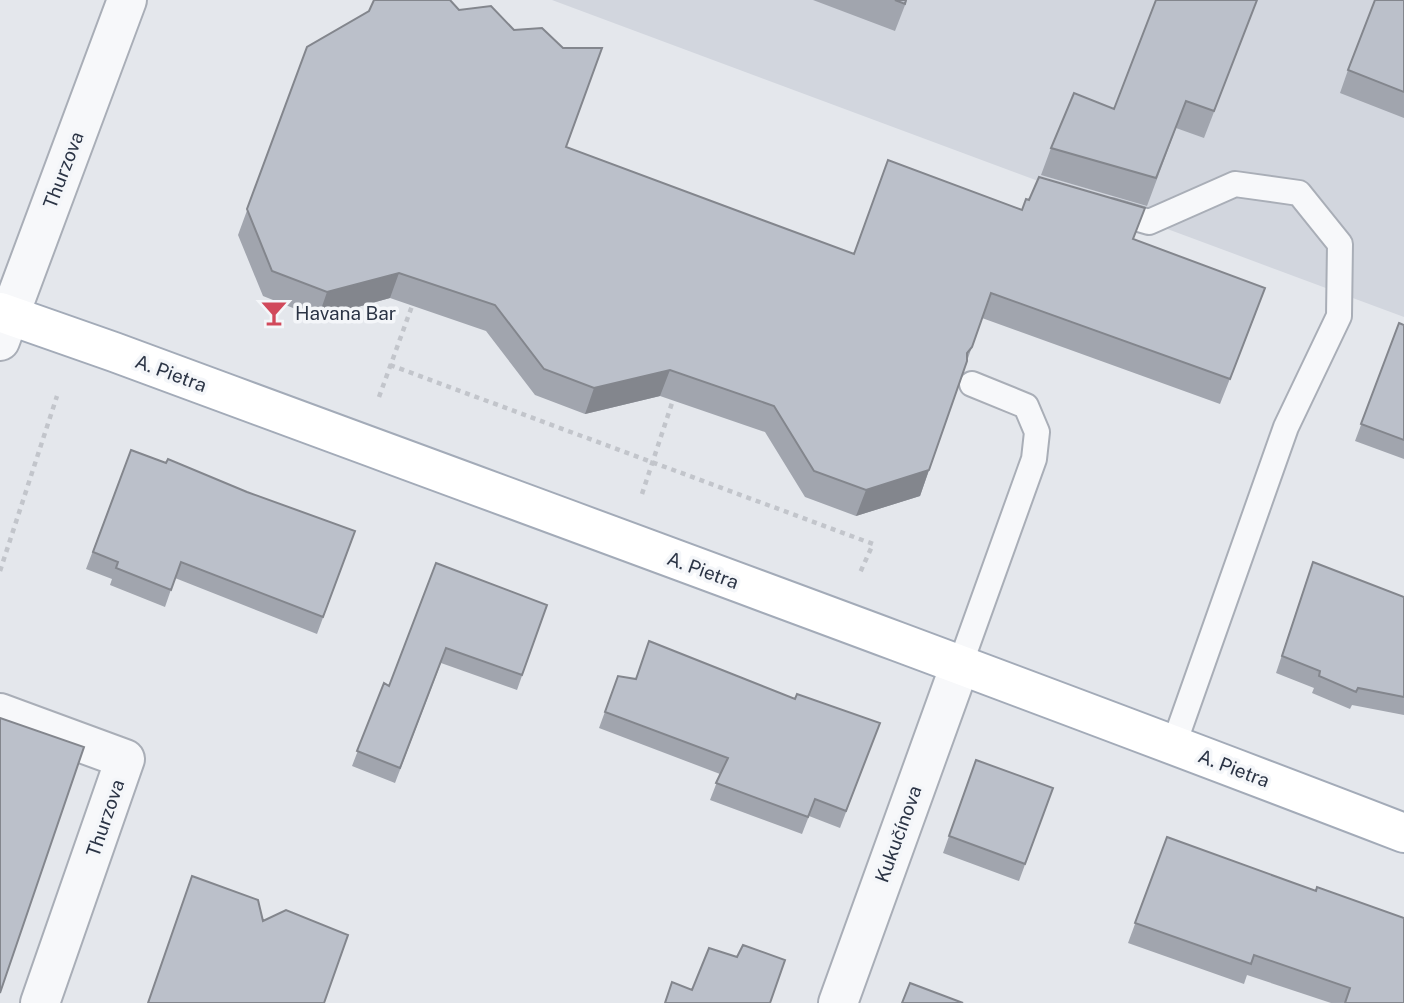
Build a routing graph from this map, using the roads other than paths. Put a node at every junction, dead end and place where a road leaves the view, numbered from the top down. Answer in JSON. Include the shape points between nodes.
{"nodes":[{"id":1,"x":127,"y":0,"type":"edge"},
{"id":2,"x":1086,"y":204,"type":"edge"},
{"id":3,"x":3,"y":323,"type":"edge"},
{"id":4,"x":972,"y":384,"type":"edge"},
{"id":5,"x":960,"y":665,"type":"junction"},
{"id":6,"x":0,"y":713,"type":"edge"},
{"id":7,"x":1174,"y":744,"type":"junction"},
{"id":8,"x":1404,"y":833,"type":"edge"},
{"id":9,"x":40,"y":1003,"type":"edge"},
{"id":10,"x":838,"y":1003,"type":"edge"}],
"edges":[{"from":1,"to":3,"type":"street","name":"Thurzova"},
{"from":2,"to":7,"type":"lane","via":[[1149,222],[1235,184],[1299,193],[1340,244],[1339,316],[1286,427]]},
{"from":3,"to":5,"type":"main road","name":"A. Pietra","via":[[114,352]]},
{"from":4,"to":5,"type":"lane","via":[[1026,406],[1037,432],[1034,459]]},
{"from":5,"to":7,"type":"main road","name":"A. Pietra"},
{"from":5,"to":10,"type":"street","name":"Kukučínova"},
{"from":6,"to":9,"type":"street","name":"Thurzova","via":[[125,759]]},
{"from":7,"to":8,"type":"main road","name":"A. Pietra"}]}
